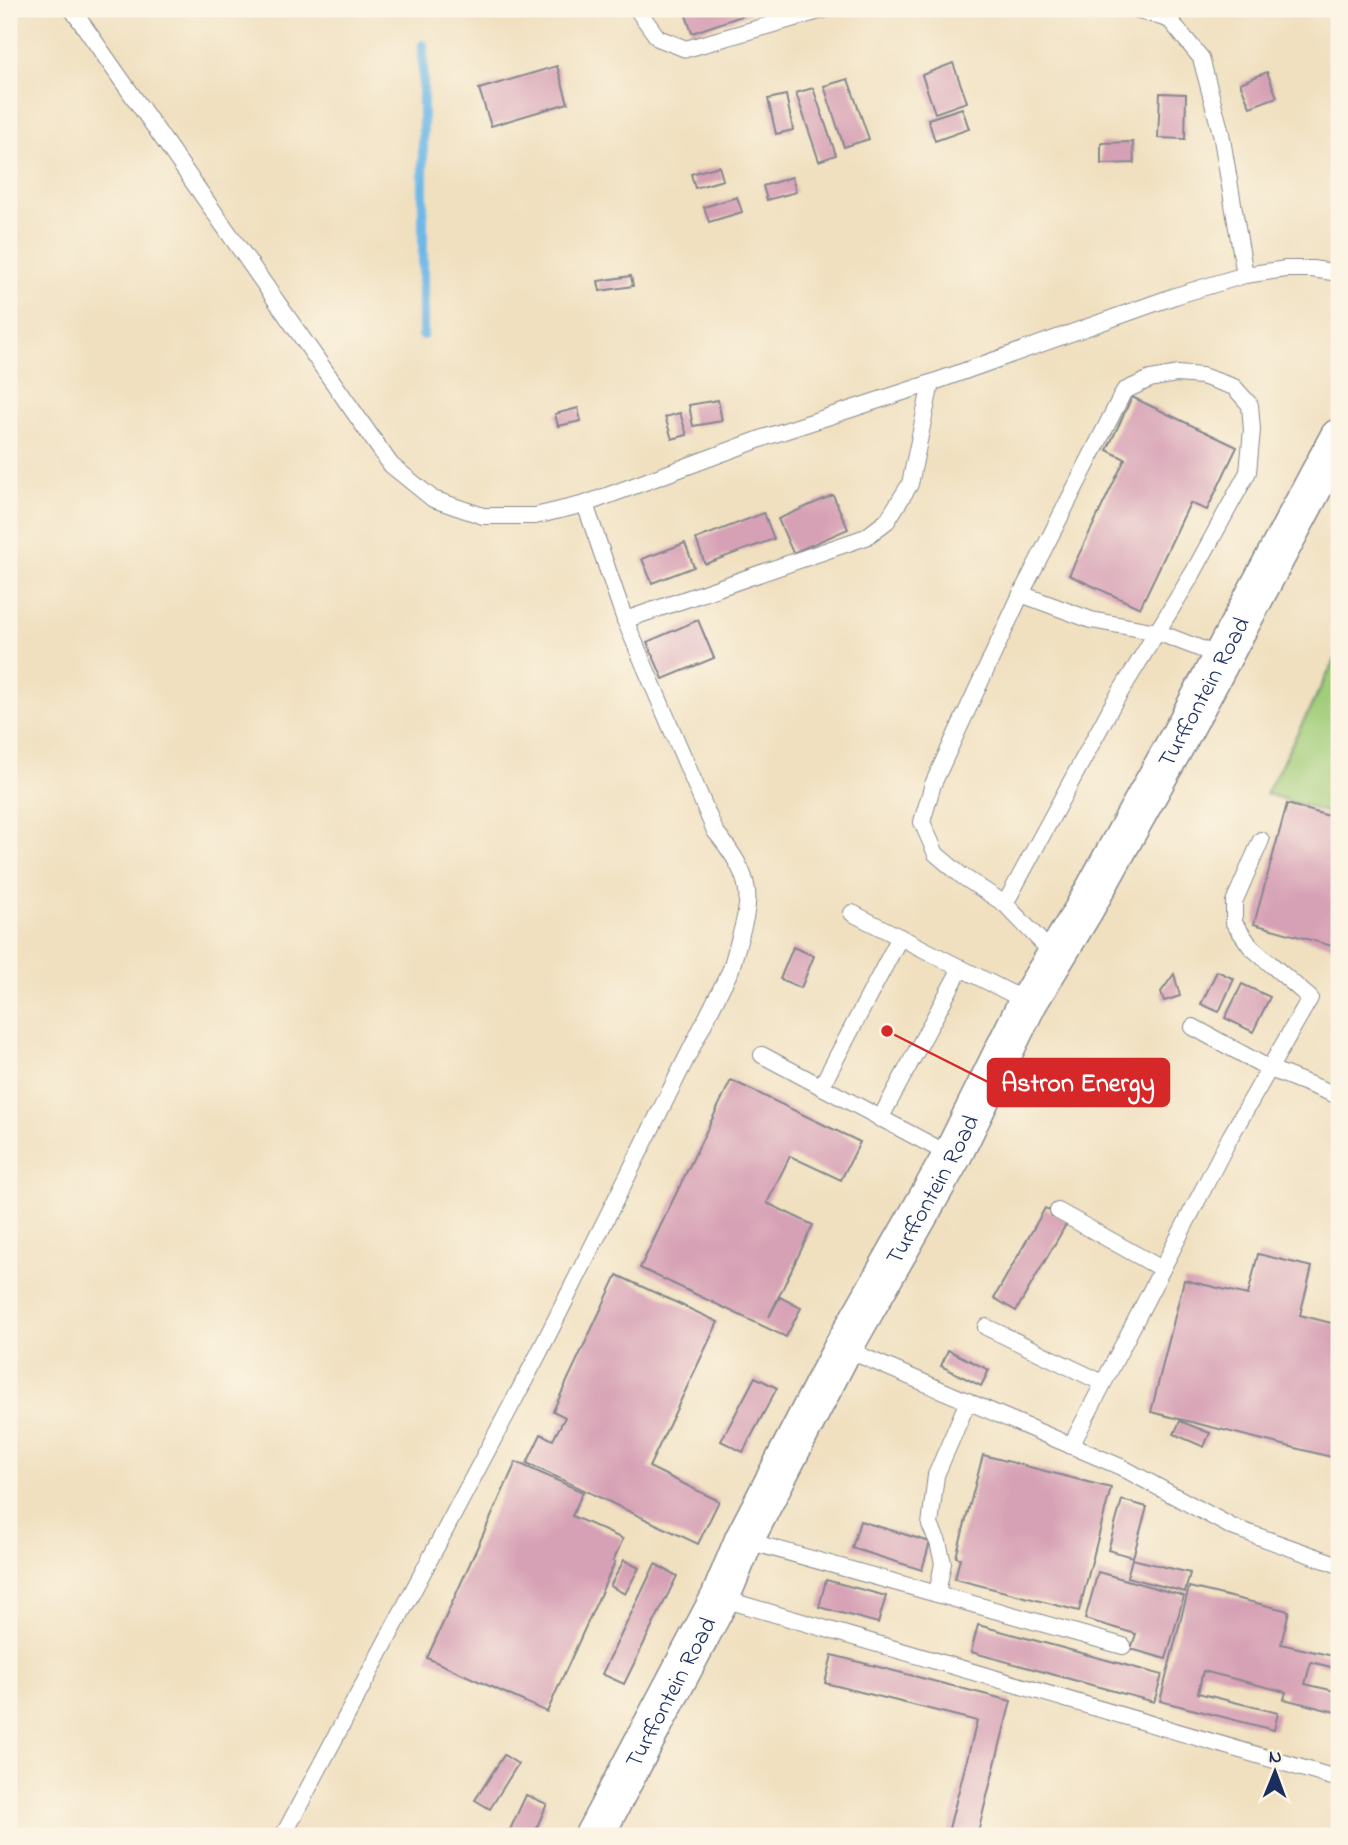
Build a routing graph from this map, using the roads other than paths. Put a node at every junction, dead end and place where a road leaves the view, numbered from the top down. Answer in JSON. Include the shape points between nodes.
{"nodes":[{"id":1,"x":72,"y":9,"type":"edge"},
{"id":2,"x":637,"y":9,"type":"edge"},
{"id":3,"x":826,"y":9,"type":"edge"},
{"id":4,"x":1136,"y":9,"type":"edge"},
{"id":5,"x":1339,"y":273,"type":"edge"},
{"id":6,"x":1245,"y":275,"type":"junction"},
{"id":7,"x":931,"y":383,"type":"junction"},
{"id":8,"x":1339,"y":438,"type":"edge"},
{"id":9,"x":585,"y":504,"type":"junction"},
{"id":10,"x":1021,"y":594,"type":"junction"},
{"id":11,"x":625,"y":620,"type":"junction"},
{"id":12,"x":1157,"y":632,"type":"junction"},
{"id":13,"x":1222,"y":657,"type":"junction"},
{"id":14,"x":1261,"y":840,"type":"dead end"},
{"id":15,"x":1004,"y":904,"type":"junction"},
{"id":16,"x":852,"y":913,"type":"dead end"},
{"id":17,"x":900,"y":937,"type":"junction"},
{"id":18,"x":1055,"y":957,"type":"junction"},
{"id":19,"x":961,"y":968,"type":"junction"},
{"id":20,"x":1028,"y":1002,"type":"junction"},
{"id":21,"x":1193,"y":1027,"type":"dead end"},
{"id":22,"x":762,"y":1055,"type":"dead end"},
{"id":23,"x":1270,"y":1069,"type":"junction"},
{"id":24,"x":821,"y":1087,"type":"junction"},
{"id":25,"x":1339,"y":1096,"type":"edge"},
{"id":26,"x":880,"y":1119,"type":"junction"},
{"id":27,"x":952,"y":1156,"type":"junction"},
{"id":28,"x":1058,"y":1211,"type":"dead end"},
{"id":29,"x":1162,"y":1269,"type":"junction"},
{"id":30,"x":986,"y":1327,"type":"dead end"},
{"id":31,"x":843,"y":1348,"type":"junction"},
{"id":32,"x":1103,"y":1383,"type":"junction"},
{"id":33,"x":968,"y":1401,"type":"junction"},
{"id":34,"x":1071,"y":1446,"type":"junction"},
{"id":35,"x":744,"y":1540,"type":"junction"},
{"id":36,"x":1339,"y":1565,"type":"edge"},
{"id":37,"x":937,"y":1594,"type":"junction"},
{"id":38,"x":720,"y":1598,"type":"junction"},
{"id":39,"x":1124,"y":1646,"type":"dead end"},
{"id":40,"x":1339,"y":1779,"type":"edge"},
{"id":41,"x":283,"y":1836,"type":"edge"},
{"id":42,"x":594,"y":1836,"type":"edge"}],
"edges":[{"from":1,"to":9,"type":"lane","via":[[391,465],[433,499],[483,516],[536,516]]},
{"from":2,"to":3,"type":"lane","via":[[659,38],[686,49]]},
{"from":4,"to":6,"type":"lane","via":[[1170,20],[1200,58],[1221,133]]},
{"from":5,"to":6,"type":"lane","via":[[1286,269]]},
{"from":6,"to":7,"type":"lane"},
{"from":7,"to":9,"type":"lane"},
{"from":7,"to":11,"type":"lane","via":[[910,484],[887,521],[866,537]]},
{"from":8,"to":13,"type":"street","name":"Turffontein Road"},
{"from":9,"to":11,"type":"lane"},
{"from":10,"to":12,"type":"lane","via":[[1091,620]]},
{"from":10,"to":12,"type":"lane","via":[[1124,391],[1150,379],[1202,376],[1234,387],[1250,405],[1248,472]]},
{"from":10,"to":15,"type":"lane","via":[[933,784],[922,822],[936,854]]},
{"from":11,"to":41,"type":"lane","via":[[715,831],[747,879],[749,903],[731,969],[539,1353]]},
{"from":12,"to":13,"type":"lane"},
{"from":12,"to":15,"type":"lane"},
{"from":13,"to":18,"type":"street","name":"Turffontein Road"},
{"from":14,"to":23,"type":"lane","via":[[1234,902],[1234,923],[1251,947],[1310,998]]},
{"from":15,"to":18,"type":"lane"},
{"from":16,"to":17,"type":"lane"},
{"from":17,"to":19,"type":"lane"},
{"from":17,"to":24,"type":"lane"},
{"from":18,"to":20,"type":"street","name":"Turffontein Road"},
{"from":19,"to":20,"type":"lane"},
{"from":19,"to":26,"type":"lane"},
{"from":20,"to":27,"type":"street","name":"Turffontein Road"},
{"from":21,"to":23,"type":"lane"},
{"from":22,"to":24,"type":"lane"},
{"from":23,"to":25,"type":"lane"},
{"from":23,"to":29,"type":"lane"},
{"from":24,"to":26,"type":"lane"},
{"from":26,"to":27,"type":"lane"},
{"from":27,"to":31,"type":"street","name":"Turffontein Road"},
{"from":28,"to":29,"type":"lane"},
{"from":29,"to":32,"type":"lane"},
{"from":30,"to":32,"type":"lane"},
{"from":31,"to":33,"type":"lane"},
{"from":31,"to":35,"type":"street","name":"Turffontein Road"},
{"from":32,"to":34,"type":"lane"},
{"from":33,"to":34,"type":"lane"},
{"from":33,"to":37,"type":"lane","via":[[936,1475],[930,1525],[943,1563]]},
{"from":34,"to":36,"type":"lane","via":[[1121,1467],[1232,1527]]},
{"from":35,"to":37,"type":"lane"},
{"from":35,"to":38,"type":"street","name":"Turffontein Road"},
{"from":37,"to":39,"type":"lane"},
{"from":38,"to":40,"type":"lane"},
{"from":38,"to":42,"type":"street","name":"Turffontein Road"}]}
